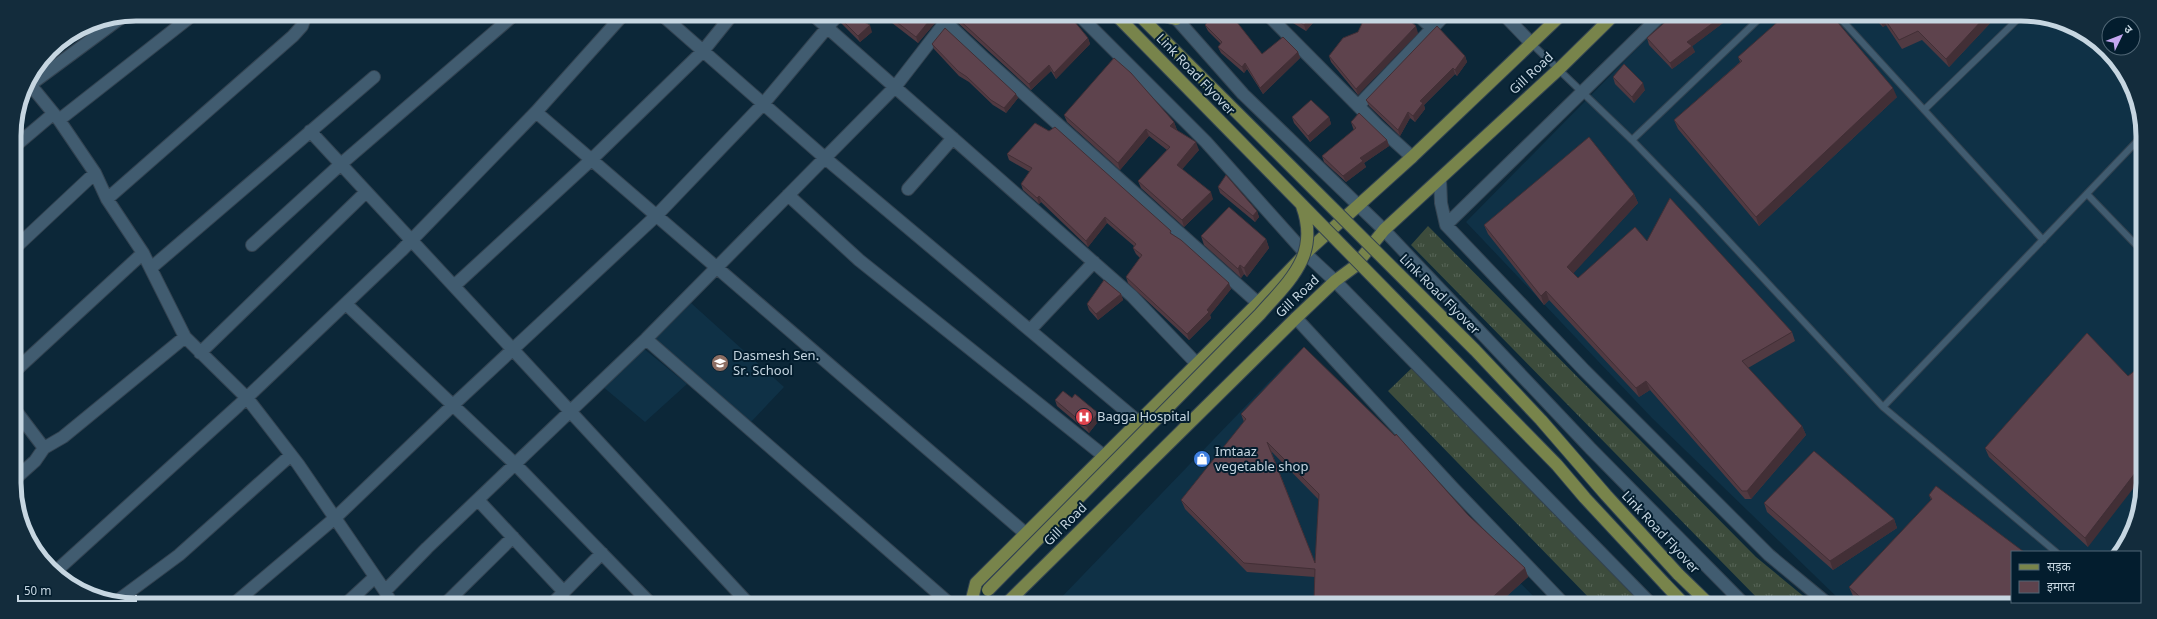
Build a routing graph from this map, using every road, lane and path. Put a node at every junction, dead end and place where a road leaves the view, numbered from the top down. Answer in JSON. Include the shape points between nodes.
{"nodes":[{"id":1,"x":185,"y":21,"type":"edge"},
{"id":2,"x":304,"y":21,"type":"edge"},
{"id":3,"x":507,"y":21,"type":"edge"},
{"id":4,"x":617,"y":21,"type":"edge"},
{"id":5,"x":669,"y":21,"type":"edge"},
{"id":6,"x":727,"y":21,"type":"edge"},
{"id":7,"x":819,"y":21,"type":"edge"},
{"id":8,"x":832,"y":21,"type":"edge"},
{"id":9,"x":946,"y":21,"type":"edge"},
{"id":10,"x":950,"y":21,"type":"edge"},
{"id":11,"x":1085,"y":21,"type":"edge"},
{"id":12,"x":1122,"y":21,"type":"edge"},
{"id":13,"x":1145,"y":21,"type":"edge"},
{"id":14,"x":1176,"y":21,"type":"edge"},
{"id":15,"x":1274,"y":21,"type":"edge"},
{"id":16,"x":1424,"y":21,"type":"edge"},
{"id":17,"x":1439,"y":21,"type":"edge"},
{"id":18,"x":1510,"y":21,"type":"edge"},
{"id":19,"x":1555,"y":21,"type":"edge"},
{"id":20,"x":1608,"y":21,"type":"edge"},
{"id":21,"x":1655,"y":21,"type":"edge"},
{"id":22,"x":1758,"y":21,"type":"edge"},
{"id":23,"x":1843,"y":21,"type":"edge"},
{"id":24,"x":2016,"y":21,"type":"edge"},
{"id":25,"x":114,"y":23,"type":"edge"},
{"id":26,"x":827,"y":27,"type":"junction"},
{"id":27,"x":1432,"y":28,"type":"junction"},
{"id":28,"x":1532,"y":44,"type":"junction"},
{"id":29,"x":703,"y":51,"type":"junction"},
{"id":30,"x":1559,"y":69,"type":"junction"},
{"id":31,"x":374,"y":77,"type":"dead end"},
{"id":32,"x":36,"y":80,"type":"edge"},
{"id":33,"x":895,"y":88,"type":"junction"},
{"id":34,"x":31,"y":90,"type":"edge"},
{"id":35,"x":1584,"y":93,"type":"junction"},
{"id":36,"x":763,"y":104,"type":"junction"},
{"id":37,"x":1358,"y":106,"type":"junction"},
{"id":38,"x":1924,"y":110,"type":"junction"},
{"id":39,"x":536,"y":112,"type":"junction"},
{"id":40,"x":56,"y":117,"type":"junction"},
{"id":41,"x":310,"y":131,"type":"junction"},
{"id":42,"x":953,"y":138,"type":"junction"},
{"id":43,"x":1632,"y":140,"type":"junction"},
{"id":44,"x":21,"y":142,"type":"edge"},
{"id":45,"x":2136,"y":142,"type":"edge"},
{"id":46,"x":1412,"y":157,"type":"junction"},
{"id":47,"x":825,"y":158,"type":"junction"},
{"id":48,"x":591,"y":160,"type":"junction"},
{"id":49,"x":341,"y":164,"type":"junction"},
{"id":50,"x":95,"y":173,"type":"junction"},
{"id":51,"x":1440,"y":179,"type":"junction"},
{"id":52,"x":908,"y":189,"type":"dead end"},
{"id":53,"x":366,"y":192,"type":"junction"},
{"id":54,"x":2087,"y":194,"type":"junction"},
{"id":55,"x":788,"y":195,"type":"junction"},
{"id":56,"x":107,"y":199,"type":"junction"},
{"id":57,"x":1301,"y":204,"type":"junction"},
{"id":58,"x":1359,"y":206,"type":"junction"},
{"id":59,"x":656,"y":216,"type":"junction"},
{"id":60,"x":1446,"y":225,"type":"junction"},
{"id":61,"x":1384,"y":230,"type":"junction"},
{"id":62,"x":2043,"y":240,"type":"junction"},
{"id":63,"x":412,"y":241,"type":"junction"},
{"id":64,"x":21,"y":242,"type":"edge"},
{"id":65,"x":252,"y":245,"type":"dead end"},
{"id":66,"x":2136,"y":245,"type":"edge"},
{"id":67,"x":143,"y":253,"type":"junction"},
{"id":68,"x":1306,"y":254,"type":"junction"},
{"id":69,"x":1094,"y":262,"type":"junction"},
{"id":70,"x":150,"y":268,"type":"junction"},
{"id":71,"x":716,"y":268,"type":"junction"},
{"id":72,"x":1335,"y":281,"type":"junction"},
{"id":73,"x":454,"y":286,"type":"junction"},
{"id":74,"x":1258,"y":303,"type":"junction"},
{"id":75,"x":346,"y":304,"type":"junction"},
{"id":76,"x":1296,"y":318,"type":"junction"},
{"id":77,"x":1030,"y":330,"type":"junction"},
{"id":78,"x":185,"y":337,"type":"junction"},
{"id":79,"x":646,"y":339,"type":"junction"},
{"id":80,"x":513,"y":350,"type":"junction"},
{"id":81,"x":200,"y":353,"type":"junction"},
{"id":82,"x":1197,"y":364,"type":"junction"},
{"id":83,"x":21,"y":365,"type":"edge"},
{"id":84,"x":247,"y":398,"type":"junction"},
{"id":85,"x":452,"y":405,"type":"junction"},
{"id":86,"x":1883,"y":407,"type":"junction"},
{"id":87,"x":570,"y":412,"type":"junction"},
{"id":88,"x":21,"y":418,"type":"edge"},
{"id":89,"x":1139,"y":422,"type":"junction"},
{"id":90,"x":44,"y":448,"type":"junction"},
{"id":91,"x":291,"y":455,"type":"junction"},
{"id":92,"x":1104,"y":456,"type":"junction"},
{"id":93,"x":516,"y":464,"type":"junction"},
{"id":94,"x":21,"y":474,"type":"edge"},
{"id":95,"x":478,"y":500,"type":"junction"},
{"id":96,"x":335,"y":518,"type":"junction"},
{"id":97,"x":1024,"y":533,"type":"junction"},
{"id":98,"x":513,"y":538,"type":"junction"},
{"id":99,"x":2055,"y":551,"type":"edge"},
{"id":100,"x":602,"y":553,"type":"junction"},
{"id":101,"x":59,"y":568,"type":"edge"},
{"id":102,"x":375,"y":577,"type":"junction"},
{"id":103,"x":388,"y":596,"type":"edge"},
{"id":104,"x":122,"y":597,"type":"edge"},
{"id":105,"x":240,"y":598,"type":"edge"},
{"id":106,"x":352,"y":598,"type":"edge"},
{"id":107,"x":451,"y":598,"type":"edge"},
{"id":108,"x":558,"y":598,"type":"edge"},
{"id":109,"x":560,"y":598,"type":"edge"},
{"id":110,"x":645,"y":598,"type":"edge"},
{"id":111,"x":744,"y":598,"type":"edge"},
{"id":112,"x":943,"y":598,"type":"edge"},
{"id":113,"x":972,"y":598,"type":"edge"},
{"id":114,"x":979,"y":598,"type":"edge"},
{"id":115,"x":1012,"y":598,"type":"edge"},
{"id":116,"x":1558,"y":598,"type":"edge"},
{"id":117,"x":1645,"y":598,"type":"edge"},
{"id":118,"x":1678,"y":598,"type":"edge"},
{"id":119,"x":1703,"y":598,"type":"edge"},
{"id":120,"x":1738,"y":598,"type":"edge"},
{"id":121,"x":1821,"y":598,"type":"edge"}],
"edges":[{"from":1,"to":40,"type":"street"},
{"from":2,"to":56,"type":"street","via":[[288,40]]},
{"from":3,"to":49,"type":"street"},
{"from":4,"to":39,"type":"street"},
{"from":5,"to":29,"type":"street"},
{"from":6,"to":29,"type":"street"},
{"from":7,"to":26,"type":"street"},
{"from":8,"to":26,"type":"street"},
{"from":9,"to":33,"type":"street"},
{"from":10,"to":74,"type":"street","via":[[991,65]]},
{"from":11,"to":68,"type":"street","via":[[1206,142]]},
{"from":12,"to":57,"type":"main road","name":"Link Road Flyover","bridge":true},
{"from":13,"to":119,"type":"main road","name":"Link Road Flyover","bridge":true,"via":[[1475,350],[1678,574]]},
{"from":14,"to":58,"type":"street","via":[[1243,94]]},
{"from":15,"to":37,"type":"street"},
{"from":16,"to":27,"type":"street"},
{"from":17,"to":27,"type":"street"},
{"from":18,"to":28,"type":"street"},
{"from":19,"to":28,"type":"main road","name":"Gill Road"},
{"from":20,"to":30,"type":"main road","name":"Gill Road"},
{"from":21,"to":35,"type":"street"},
{"from":22,"to":43,"type":"lane"},
{"from":23,"to":38,"type":"lane"},
{"from":24,"to":38,"type":"lane"},
{"from":25,"to":32,"type":"street"},
{"from":26,"to":33,"type":"street"},
{"from":26,"to":36,"type":"street"},
{"from":27,"to":37,"type":"street"},
{"from":28,"to":30,"type":"lane"},
{"from":28,"to":46,"type":"main road","name":"Gill Road"},
{"from":29,"to":36,"type":"street"},
{"from":29,"to":48,"type":"street"},
{"from":30,"to":35,"type":"lane"},
{"from":30,"to":51,"type":"main road","name":"Gill Road"},
{"from":31,"to":41,"type":"street"},
{"from":33,"to":42,"type":"street"},
{"from":33,"to":47,"type":"street"},
{"from":34,"to":40,"type":"street"},
{"from":35,"to":43,"type":"lane"},
{"from":35,"to":60,"type":"street"},
{"from":36,"to":47,"type":"street"},
{"from":36,"to":59,"type":"street"},
{"from":37,"to":46,"type":"street"},
{"from":38,"to":62,"type":"lane"},
{"from":39,"to":48,"type":"street"},
{"from":39,"to":63,"type":"street"},
{"from":40,"to":44,"type":"street"},
{"from":40,"to":50,"type":"street"},
{"from":41,"to":49,"type":"street"},
{"from":41,"to":70,"type":"street"},
{"from":42,"to":52,"type":"street"},
{"from":42,"to":69,"type":"street"},
{"from":43,"to":86,"type":"lane"},
{"from":45,"to":54,"type":"lane"},
{"from":46,"to":58,"type":"main road","name":"Gill Road"},
{"from":47,"to":55,"type":"street"},
{"from":47,"to":77,"type":"street"},
{"from":48,"to":59,"type":"street"},
{"from":48,"to":73,"type":"street"},
{"from":49,"to":53,"type":"street"},
{"from":49,"to":65,"type":"street"},
{"from":50,"to":56,"type":"street"},
{"from":50,"to":64,"type":"street"},
{"from":51,"to":60,"type":"street","via":[[1441,203]]},
{"from":51,"to":61,"type":"main road","name":"Gill Road"},
{"from":53,"to":63,"type":"street"},
{"from":53,"to":81,"type":"street"},
{"from":54,"to":62,"type":"lane"},
{"from":54,"to":66,"type":"lane"},
{"from":55,"to":71,"type":"street"},
{"from":55,"to":92,"type":"street","via":[[860,260]]},
{"from":56,"to":67,"type":"street"},
{"from":57,"to":114,"type":"main road","bridge":true,"via":[[1309,234],[1298,270],[1260,314]]},
{"from":57,"to":118,"type":"main road","name":"Link Road Flyover","bridge":true,"via":[[1552,459]]},
{"from":58,"to":61,"type":"street"},
{"from":58,"to":68,"type":"main road","name":"Gill Road"},
{"from":59,"to":71,"type":"street"},
{"from":59,"to":80,"type":"street"},
{"from":60,"to":121,"type":"street","via":[[1584,370],[1769,555]]},
{"from":61,"to":72,"type":"main road","name":"Gill Road","via":[[1354,267]]},
{"from":61,"to":120,"type":"street","via":[[1591,449]]},
{"from":62,"to":86,"type":"lane"},
{"from":63,"to":73,"type":"street"},
{"from":63,"to":75,"type":"street"},
{"from":67,"to":70,"type":"street"},
{"from":67,"to":83,"type":"street"},
{"from":68,"to":72,"type":"street"},
{"from":68,"to":74,"type":"main road","name":"Gill Road"},
{"from":69,"to":77,"type":"street"},
{"from":69,"to":82,"type":"street","via":[[1132,296]]},
{"from":70,"to":78,"type":"street"},
{"from":71,"to":79,"type":"street"},
{"from":71,"to":97,"type":"street"},
{"from":72,"to":76,"type":"main road","name":"Gill Road"},
{"from":72,"to":117,"type":"street"},
{"from":73,"to":80,"type":"street"},
{"from":74,"to":82,"type":"main road","name":"Gill Road"},
{"from":75,"to":84,"type":"street"},
{"from":75,"to":85,"type":"street"},
{"from":76,"to":115,"type":"main road","name":"Gill Road"},
{"from":76,"to":116,"type":"street"},
{"from":77,"to":89,"type":"street"},
{"from":78,"to":81,"type":"street"},
{"from":78,"to":90,"type":"street","via":[[63,437]]},
{"from":79,"to":87,"type":"street"},
{"from":79,"to":112,"type":"street"},
{"from":80,"to":85,"type":"street"},
{"from":80,"to":87,"type":"street"},
{"from":81,"to":84,"type":"street"},
{"from":82,"to":89,"type":"main road","name":"Gill Road"},
{"from":84,"to":91,"type":"street"},
{"from":84,"to":101,"type":"street"},
{"from":85,"to":93,"type":"street"},
{"from":85,"to":96,"type":"street"},
{"from":86,"to":99,"type":"lane"},
{"from":87,"to":93,"type":"street"},
{"from":87,"to":111,"type":"street"},
{"from":88,"to":90,"type":"street"},
{"from":89,"to":92,"type":"main road","name":"Gill Road"},
{"from":90,"to":94,"type":"street","via":[[35,461]]},
{"from":91,"to":96,"type":"street"},
{"from":91,"to":104,"type":"street","via":[[179,554]]},
{"from":92,"to":97,"type":"main road","name":"Gill Road"},
{"from":93,"to":95,"type":"street"},
{"from":93,"to":100,"type":"street"},
{"from":95,"to":98,"type":"street"},
{"from":95,"to":103,"type":"street"},
{"from":96,"to":102,"type":"street"},
{"from":96,"to":105,"type":"street"},
{"from":97,"to":113,"type":"main road","name":"Gill Road","via":[[976,583]]},
{"from":98,"to":107,"type":"street"},
{"from":98,"to":108,"type":"street"},
{"from":100,"to":109,"type":"street"},
{"from":100,"to":110,"type":"street"},
{"from":102,"to":103,"type":"street"},
{"from":102,"to":106,"type":"street"}]}
